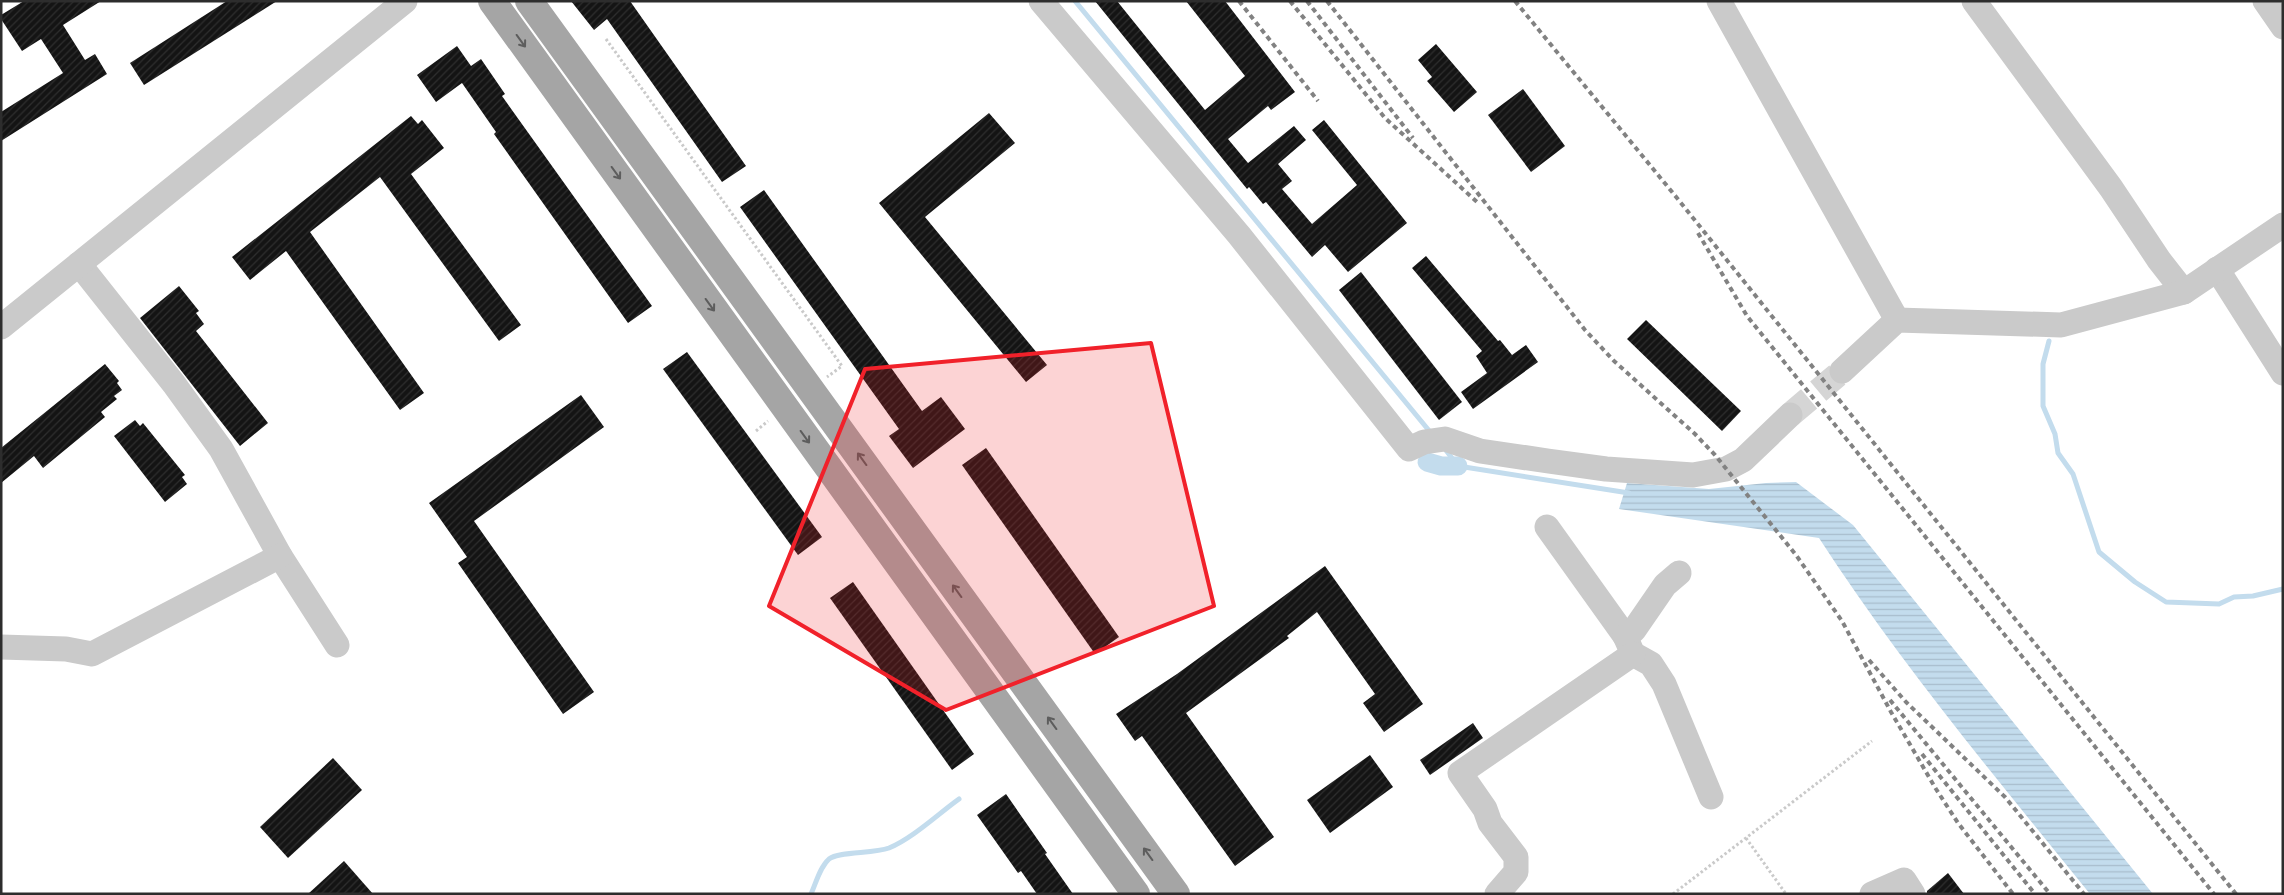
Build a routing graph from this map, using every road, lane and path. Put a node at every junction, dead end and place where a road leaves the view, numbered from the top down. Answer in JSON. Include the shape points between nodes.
{"nodes":[{"id":1,"x":405,"y":1,"type":"edge"},
{"id":2,"x":492,"y":1,"type":"edge"},
{"id":3,"x":528,"y":1,"type":"edge"},
{"id":4,"x":1041,"y":1,"type":"edge"},
{"id":5,"x":1719,"y":1,"type":"edge"},
{"id":6,"x":1974,"y":1,"type":"edge"},
{"id":7,"x":2264,"y":1,"type":"edge"},
{"id":8,"x":2283,"y":27,"type":"edge"},
{"id":9,"x":606,"y":39,"type":"dead end"},
{"id":10,"x":2283,"y":225,"type":"edge"},
{"id":11,"x":79,"y":264,"type":"junction"},
{"id":12,"x":2217,"y":269,"type":"junction"},
{"id":13,"x":2184,"y":292,"type":"junction"},
{"id":14,"x":1898,"y":320,"type":"junction"},
{"id":15,"x":1,"y":327,"type":"edge"},
{"id":16,"x":842,"y":366,"type":"dead end"},
{"id":17,"x":1842,"y":371,"type":"tunnel mouth"},
{"id":18,"x":2283,"y":373,"type":"edge"},
{"id":19,"x":1790,"y":415,"type":"tunnel mouth"},
{"id":20,"x":1547,"y":527,"type":"dead end"},
{"id":21,"x":280,"y":556,"type":"junction"},
{"id":22,"x":1679,"y":573,"type":"dead end"},
{"id":23,"x":337,"y":645,"type":"dead end"},
{"id":24,"x":1629,"y":645,"type":"junction"},
{"id":25,"x":1,"y":647,"type":"edge"},
{"id":26,"x":1872,"y":741,"type":"dead end"},
{"id":27,"x":1711,"y":797,"type":"dead end"},
{"id":28,"x":1746,"y":838,"type":"junction"},
{"id":29,"x":1136,"y":894,"type":"edge"},
{"id":30,"x":1176,"y":894,"type":"edge"},
{"id":31,"x":1497,"y":894,"type":"edge"},
{"id":32,"x":1674,"y":894,"type":"edge"},
{"id":33,"x":1786,"y":894,"type":"edge"},
{"id":34,"x":1872,"y":894,"type":"edge"},
{"id":35,"x":1913,"y":894,"type":"edge"}],
"edges":[{"from":1,"to":11,"type":"street"},
{"from":2,"to":29,"type":"main road","one_way":true},
{"from":30,"to":3,"type":"main road","one_way":true},
{"from":4,"to":19,"type":"street","via":[[1239,235],[1409,449],[1424,442],[1445,439],[1480,451],[1548,461],[1693,475],[1726,468],[1743,460]]},
{"from":5,"to":14,"type":"street"},
{"from":6,"to":13,"type":"street"},
{"from":7,"to":8,"type":"street"},
{"from":9,"to":16,"type":"path"},
{"from":10,"to":12,"type":"street"},
{"from":11,"to":15,"type":"street"},
{"from":11,"to":21,"type":"street","via":[[221,448]]},
{"from":12,"to":13,"type":"street"},
{"from":12,"to":18,"type":"street"},
{"from":13,"to":14,"type":"street","via":[[2061,325]]},
{"from":14,"to":17,"type":"street"},
{"from":20,"to":24,"type":"street"},
{"from":21,"to":23,"type":"street"},
{"from":21,"to":25,"type":"street","via":[[92,654],[66,648]]},
{"from":22,"to":24,"type":"street","via":[[1665,584],[1634,630]]},
{"from":24,"to":27,"type":"street","via":[[1651,664],[1664,684]]},
{"from":24,"to":31,"type":"street","via":[[1460,773],[1485,809],[1490,823],[1516,857],[1516,872]]},
{"from":26,"to":28,"type":"path"},
{"from":28,"to":32,"type":"path"},
{"from":28,"to":33,"type":"path"},
{"from":34,"to":35,"type":"street","via":[[1904,880]]}]}
